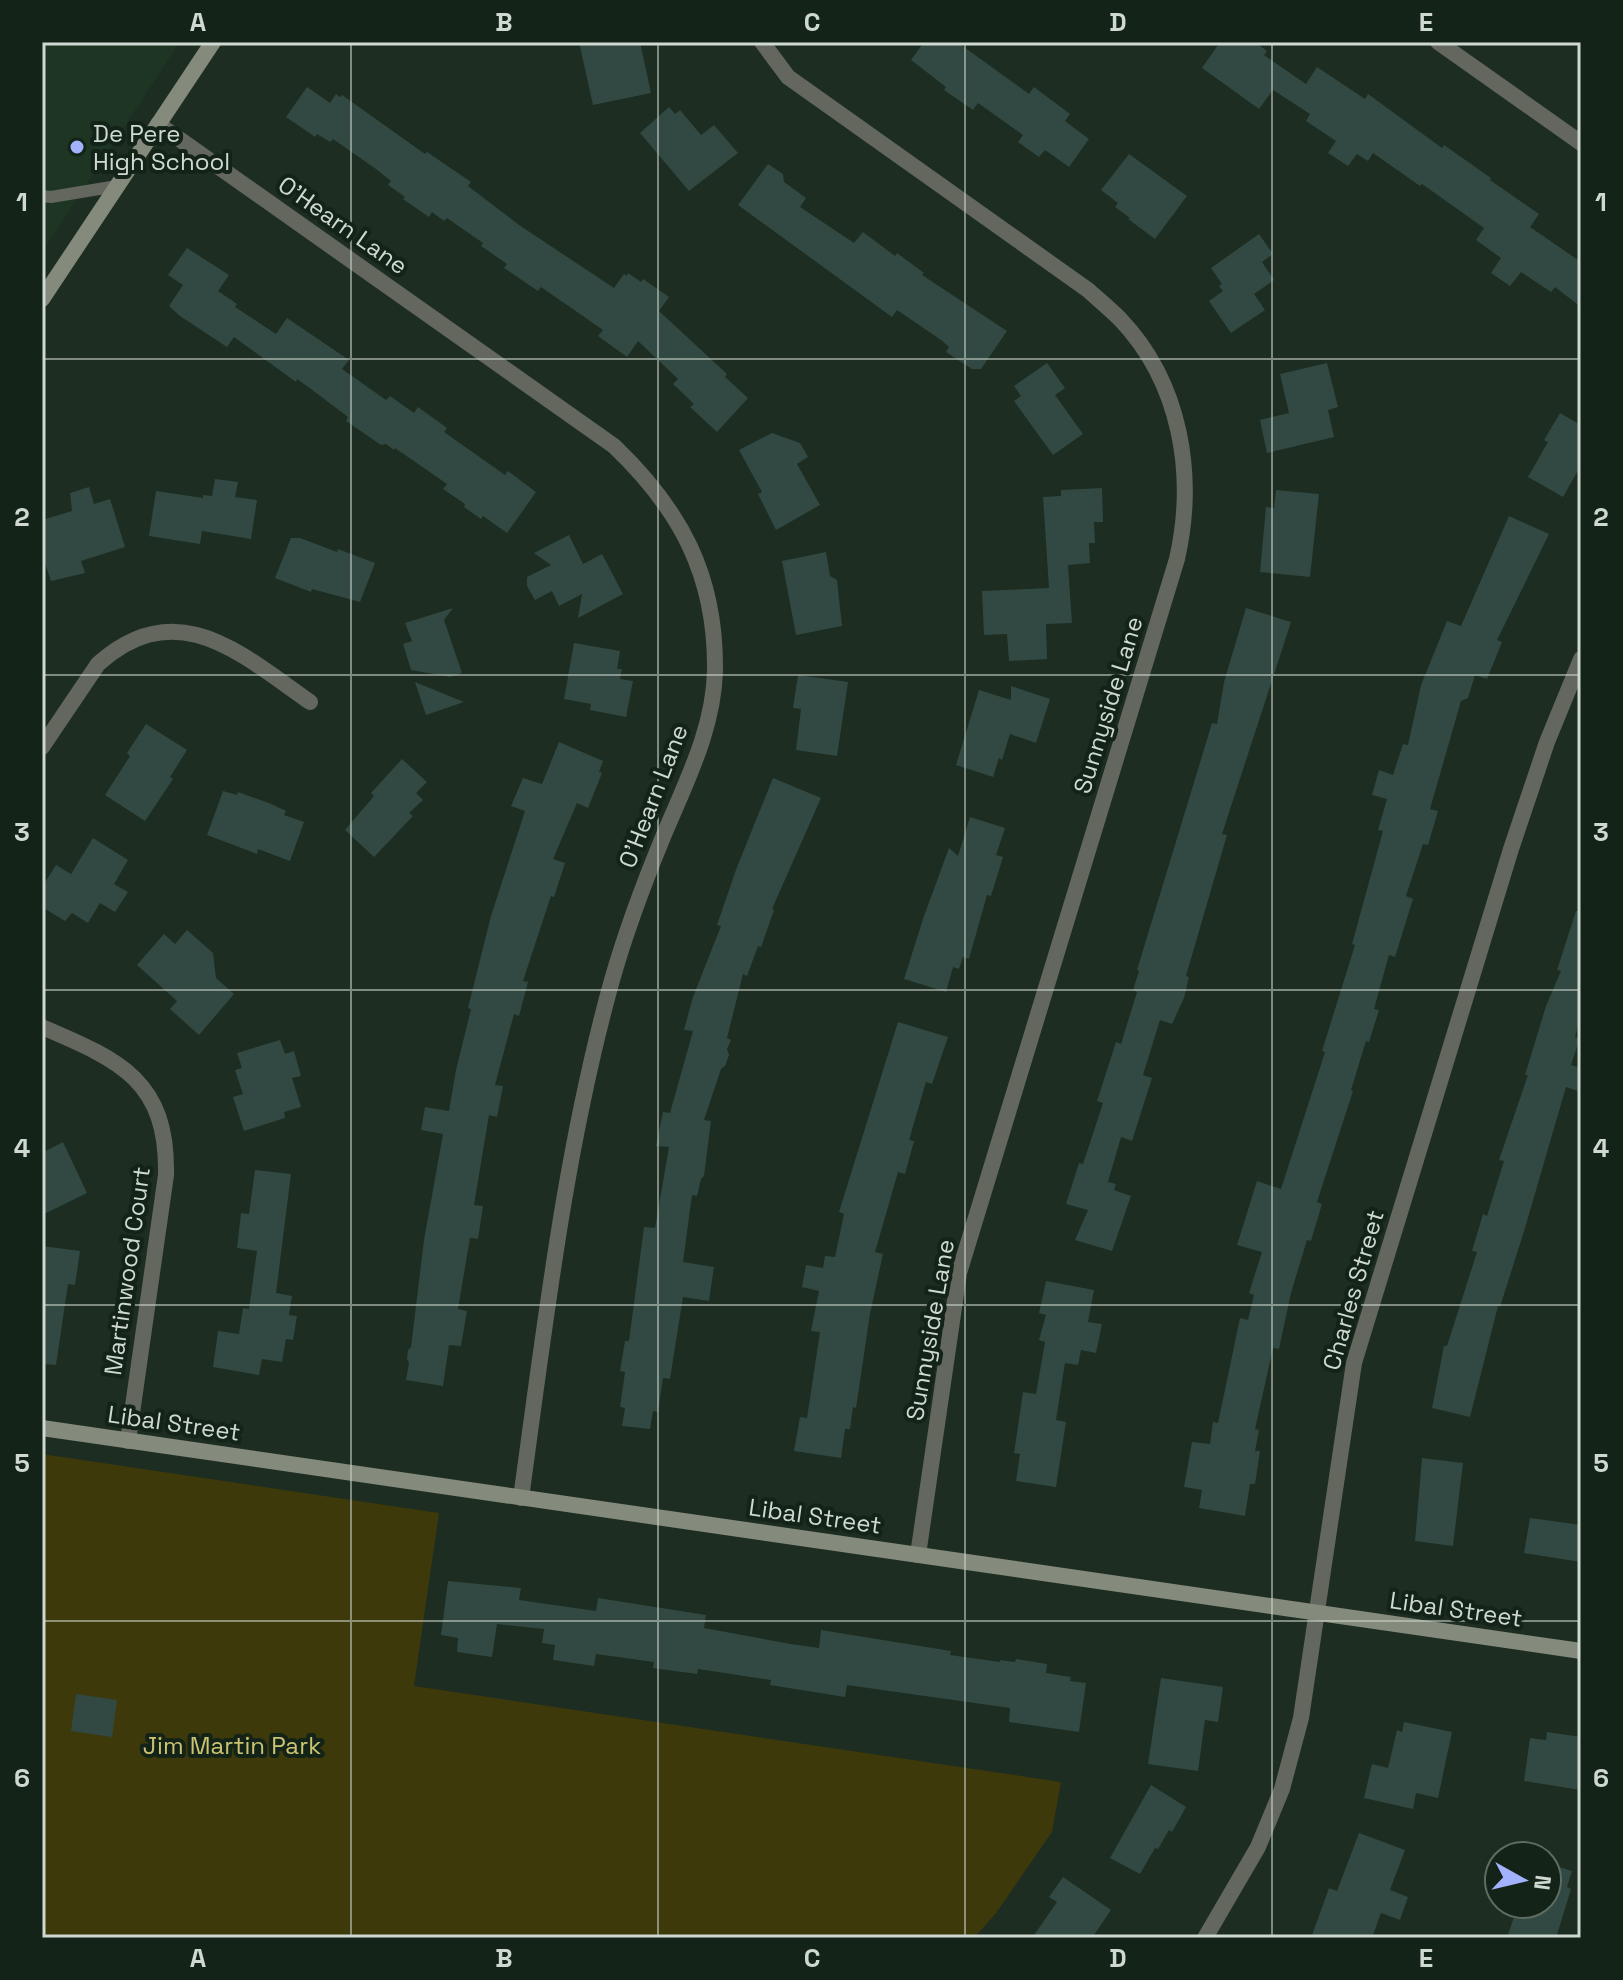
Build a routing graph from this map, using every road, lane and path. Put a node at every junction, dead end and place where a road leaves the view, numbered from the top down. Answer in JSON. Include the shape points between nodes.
{"nodes":[{"id":1,"x":213,"y":42,"type":"edge"},
{"id":2,"x":762,"y":42,"type":"edge"},
{"id":3,"x":1438,"y":42,"type":"edge"},
{"id":4,"x":158,"y":124,"type":"junction"},
{"id":5,"x":1581,"y":143,"type":"edge"},
{"id":6,"x":117,"y":186,"type":"junction"},
{"id":7,"x":42,"y":196,"type":"edge"},
{"id":8,"x":42,"y":299,"type":"edge"},
{"id":9,"x":1581,"y":659,"type":"edge"},
{"id":10,"x":310,"y":702,"type":"dead end"},
{"id":11,"x":42,"y":747,"type":"edge"},
{"id":12,"x":42,"y":1027,"type":"edge"},
{"id":13,"x":42,"y":1428,"type":"edge"},
{"id":14,"x":128,"y":1441,"type":"junction"},
{"id":15,"x":521,"y":1498,"type":"junction"},
{"id":16,"x":918,"y":1555,"type":"junction"},
{"id":17,"x":1318,"y":1613,"type":"junction"},
{"id":18,"x":1581,"y":1651,"type":"edge"},
{"id":19,"x":1205,"y":1938,"type":"edge"}],
"edges":[{"from":1,"to":4,"type":"street"},
{"from":2,"to":16,"type":"street","name":"Sunnyside Lane","via":[[788,77],[1088,290],[1121,320],[1165,389],[1185,462],[1186,502],[1177,559],[959,1273]]},
{"from":3,"to":5,"type":"street"},
{"from":4,"to":6,"type":"street"},
{"from":4,"to":15,"type":"street","name":"O'Hearn Lane","via":[[614,446],[671,510],[706,588],[715,673],[709,716],[613,977],[586,1083]]},
{"from":6,"to":7,"type":"lane"},
{"from":6,"to":8,"type":"street"},
{"from":9,"to":17,"type":"street","name":"Charles Street","via":[[1511,849],[1354,1363]]},
{"from":10,"to":11,"type":"street","via":[[229,646],[205,636],[158,633],[135,639],[98,664]]},
{"from":12,"to":14,"type":"street","name":"Martinwood Court","via":[[102,1052],[130,1072],[162,1125],[166,1175]]},
{"from":13,"to":14,"type":"street","name":"Libal Street"},
{"from":14,"to":15,"type":"street","name":"Libal Street"},
{"from":15,"to":16,"type":"street","name":"Libal Street"},
{"from":16,"to":17,"type":"street","name":"Libal Street"},
{"from":17,"to":18,"type":"street","name":"Libal Street"},
{"from":17,"to":19,"type":"street","name":"Charles Street","via":[[1301,1718],[1282,1789],[1258,1847]]}]}
